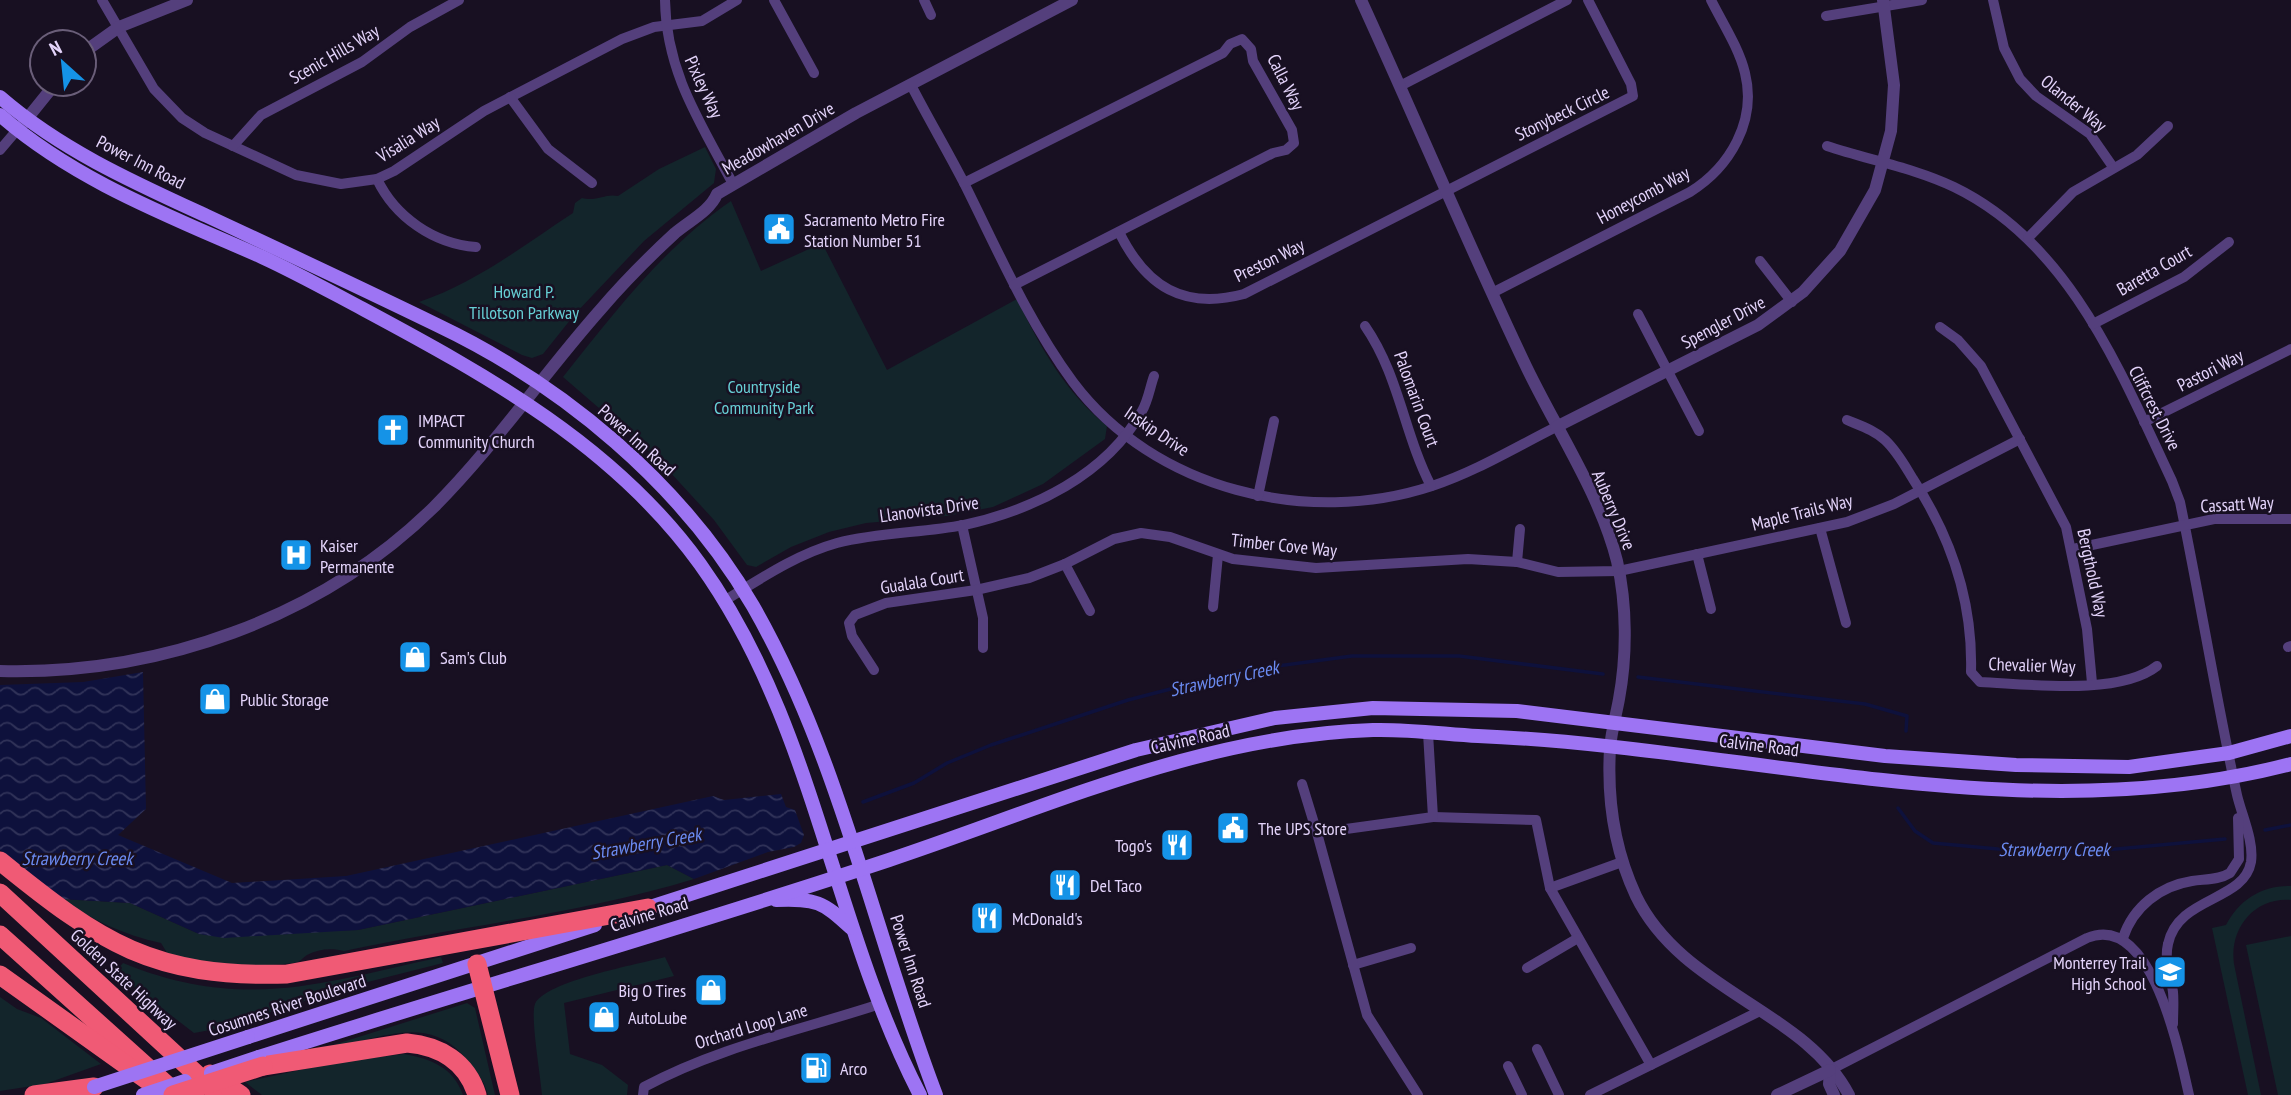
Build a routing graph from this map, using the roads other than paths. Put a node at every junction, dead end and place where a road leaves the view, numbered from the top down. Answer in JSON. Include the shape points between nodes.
{"nodes":[{"id":1,"x":103,"y":0,"type":"edge"},
{"id":2,"x":187,"y":0,"type":"edge"},
{"id":3,"x":459,"y":0,"type":"edge"},
{"id":4,"x":665,"y":0,"type":"edge"},
{"id":5,"x":737,"y":0,"type":"edge"},
{"id":6,"x":774,"y":0,"type":"edge"},
{"id":7,"x":924,"y":0,"type":"edge"},
{"id":8,"x":1072,"y":0,"type":"edge"},
{"id":9,"x":1361,"y":0,"type":"edge"},
{"id":10,"x":1567,"y":0,"type":"edge"},
{"id":11,"x":1588,"y":0,"type":"edge"},
{"id":12,"x":1712,"y":0,"type":"edge"},
{"id":13,"x":1922,"y":0,"type":"edge"},
{"id":14,"x":1993,"y":0,"type":"edge"},
{"id":15,"x":1884,"y":3,"type":"edge"},
{"id":16,"x":931,"y":15,"type":"dead end"},
{"id":17,"x":1826,"y":16,"type":"dead end"},
{"id":18,"x":665,"y":26,"type":"junction"},
{"id":19,"x":119,"y":27,"type":"junction"},
{"id":20,"x":98,"y":42,"type":"edge"},
{"id":21,"x":814,"y":73,"type":"dead end"},
{"id":22,"x":911,"y":85,"type":"junction"},
{"id":23,"x":1401,"y":86,"type":"junction"},
{"id":24,"x":0,"y":97,"type":"edge"},
{"id":25,"x":510,"y":97,"type":"junction"},
{"id":26,"x":44,"y":98,"type":"edge"},
{"id":27,"x":0,"y":115,"type":"edge"},
{"id":28,"x":22,"y":125,"type":"junction"},
{"id":29,"x":2168,"y":126,"type":"dead end"},
{"id":30,"x":233,"y":146,"type":"junction"},
{"id":31,"x":1827,"y":146,"type":"dead end"},
{"id":32,"x":0,"y":149,"type":"edge"},
{"id":33,"x":1883,"y":164,"type":"junction"},
{"id":34,"x":2113,"y":167,"type":"junction"},
{"id":35,"x":377,"y":179,"type":"junction"},
{"id":36,"x":592,"y":183,"type":"dead end"},
{"id":37,"x":964,"y":183,"type":"junction"},
{"id":38,"x":733,"y":184,"type":"junction"},
{"id":39,"x":1447,"y":189,"type":"junction"},
{"id":40,"x":1119,"y":232,"type":"junction"},
{"id":41,"x":2028,"y":238,"type":"junction"},
{"id":42,"x":2229,"y":242,"type":"dead end"},
{"id":43,"x":476,"y":247,"type":"dead end"},
{"id":44,"x":1760,"y":261,"type":"dead end"},
{"id":45,"x":1014,"y":285,"type":"junction"},
{"id":46,"x":1492,"y":293,"type":"junction"},
{"id":47,"x":1792,"y":302,"type":"junction"},
{"id":48,"x":1639,"y":314,"type":"dead end"},
{"id":49,"x":2093,"y":324,"type":"junction"},
{"id":50,"x":1365,"y":326,"type":"dead end"},
{"id":51,"x":1940,"y":327,"type":"dead end"},
{"id":52,"x":2291,"y":349,"type":"edge"},
{"id":53,"x":1668,"y":370,"type":"junction"},
{"id":54,"x":1154,"y":376,"type":"dead end"},
{"id":55,"x":538,"y":382,"type":"junction"},
{"id":56,"x":523,"y":400,"type":"junction"},
{"id":57,"x":1847,"y":420,"type":"dead end"},
{"id":58,"x":1274,"y":421,"type":"dead end"},
{"id":59,"x":2144,"y":422,"type":"junction"},
{"id":60,"x":1556,"y":426,"type":"junction"},
{"id":61,"x":1699,"y":431,"type":"dead end"},
{"id":62,"x":1125,"y":433,"type":"junction"},
{"id":63,"x":2020,"y":439,"type":"junction"},
{"id":64,"x":1431,"y":486,"type":"junction"},
{"id":65,"x":1921,"y":490,"type":"junction"},
{"id":66,"x":1258,"y":496,"type":"junction"},
{"id":67,"x":2291,"y":519,"type":"edge"},
{"id":68,"x":962,"y":525,"type":"junction"},
{"id":69,"x":2185,"y":526,"type":"junction"},
{"id":70,"x":1820,"y":528,"type":"junction"},
{"id":71,"x":1520,"y":529,"type":"dead end"},
{"id":72,"x":2073,"y":550,"type":"junction"},
{"id":73,"x":1697,"y":554,"type":"junction"},
{"id":74,"x":1218,"y":555,"type":"junction"},
{"id":75,"x":1517,"y":562,"type":"junction"},
{"id":76,"x":1065,"y":564,"type":"junction"},
{"id":77,"x":1619,"y":571,"type":"junction"},
{"id":78,"x":742,"y":590,"type":"junction"},
{"id":79,"x":976,"y":590,"type":"junction"},
{"id":80,"x":724,"y":601,"type":"junction"},
{"id":81,"x":1213,"y":607,"type":"dead end"},
{"id":82,"x":1711,"y":609,"type":"dead end"},
{"id":83,"x":1090,"y":611,"type":"dead end"},
{"id":84,"x":1846,"y":623,"type":"dead end"},
{"id":85,"x":983,"y":648,"type":"dead end"},
{"id":86,"x":2157,"y":666,"type":"dead end"},
{"id":87,"x":874,"y":670,"type":"dead end"},
{"id":88,"x":0,"y":671,"type":"edge"},
{"id":89,"x":2092,"y":683,"type":"junction"},
{"id":90,"x":1613,"y":725,"type":"junction"},
{"id":91,"x":1428,"y":733,"type":"junction"},
{"id":92,"x":2291,"y":736,"type":"edge"},
{"id":93,"x":1610,"y":747,"type":"junction"},
{"id":94,"x":2230,"y":753,"type":"junction"},
{"id":95,"x":2291,"y":764,"type":"edge"},
{"id":96,"x":2234,"y":778,"type":"junction"},
{"id":97,"x":1302,"y":784,"type":"dead end"},
{"id":98,"x":2238,"y":798,"type":"junction"},
{"id":99,"x":1433,"y":817,"type":"junction"},
{"id":100,"x":1317,"y":833,"type":"junction"},
{"id":101,"x":853,"y":842,"type":"junction"},
{"id":102,"x":829,"y":849,"type":"junction"},
{"id":103,"x":0,"y":861,"type":"edge"},
{"id":104,"x":1622,"y":862,"type":"junction"},
{"id":105,"x":861,"y":868,"type":"junction"},
{"id":106,"x":837,"y":876,"type":"junction"},
{"id":107,"x":1550,"y":888,"type":"junction"},
{"id":108,"x":0,"y":893,"type":"edge"},
{"id":109,"x":754,"y":901,"type":"junction"},
{"id":110,"x":648,"y":908,"type":"junction"},
{"id":111,"x":852,"y":929,"type":"junction"},
{"id":112,"x":0,"y":935,"type":"edge"},
{"id":113,"x":1578,"y":938,"type":"junction"},
{"id":114,"x":2123,"y":938,"type":"junction"},
{"id":115,"x":1411,"y":948,"type":"dead end"},
{"id":116,"x":477,"y":964,"type":"junction"},
{"id":117,"x":1353,"y":965,"type":"junction"},
{"id":118,"x":1527,"y":968,"type":"dead end"},
{"id":119,"x":0,"y":975,"type":"edge"},
{"id":120,"x":484,"y":985,"type":"junction"},
{"id":121,"x":880,"y":1004,"type":"junction"},
{"id":122,"x":1759,"y":1011,"type":"junction"},
{"id":123,"x":2173,"y":1024,"type":"junction"},
{"id":124,"x":162,"y":1043,"type":"junction"},
{"id":125,"x":1537,"y":1049,"type":"dead end"},
{"id":126,"x":261,"y":1061,"type":"junction"},
{"id":127,"x":1651,"y":1065,"type":"junction"},
{"id":128,"x":1507,"y":1066,"type":"dead end"},
{"id":129,"x":1830,"y":1070,"type":"junction"},
{"id":130,"x":94,"y":1087,"type":"junction"},
{"id":131,"x":34,"y":1095,"type":"edge"},
{"id":132,"x":68,"y":1095,"type":"edge"},
{"id":133,"x":143,"y":1095,"type":"edge"},
{"id":134,"x":174,"y":1095,"type":"edge"},
{"id":135,"x":219,"y":1095,"type":"edge"},
{"id":136,"x":241,"y":1095,"type":"edge"},
{"id":137,"x":477,"y":1095,"type":"edge"},
{"id":138,"x":510,"y":1095,"type":"edge"},
{"id":139,"x":643,"y":1095,"type":"edge"},
{"id":140,"x":920,"y":1095,"type":"edge"},
{"id":141,"x":936,"y":1095,"type":"edge"},
{"id":142,"x":1418,"y":1095,"type":"edge"},
{"id":143,"x":1522,"y":1095,"type":"edge"},
{"id":144,"x":1559,"y":1095,"type":"edge"},
{"id":145,"x":1590,"y":1095,"type":"edge"},
{"id":146,"x":1776,"y":1095,"type":"edge"},
{"id":147,"x":1834,"y":1095,"type":"edge"},
{"id":148,"x":1849,"y":1095,"type":"edge"},
{"id":149,"x":2189,"y":1095,"type":"edge"}],
"edges":[{"from":1,"to":19,"type":"street","name":"Visalia Way"},
{"from":2,"to":19,"type":"street"},
{"from":3,"to":30,"type":"street","name":"Scenic Hills Way","via":[[410,27],[362,62],[261,115]]},
{"from":4,"to":18,"type":"street","name":"Pixley Way"},
{"from":5,"to":18,"type":"street","name":"Visalia Way","via":[[702,21]]},
{"from":6,"to":21,"type":"street"},
{"from":7,"to":16,"type":"street"},
{"from":8,"to":22,"type":"street","name":"Meadowhaven Drive"},
{"from":9,"to":23,"type":"street","name":"Auberry Drive"},
{"from":10,"to":23,"type":"street"},
{"from":11,"to":39,"type":"street","name":"Stonybeck Circle","via":[[1633,96]]},
{"from":12,"to":46,"type":"street","name":"Honeycomb Way","via":[[1736,48],[1747,85],[1741,133],[1728,159],[1690,192]]},
{"from":13,"to":15,"type":"street"},
{"from":14,"to":34,"type":"street","name":"Olander Way","via":[[2004,48],[2020,79],[2090,134]]},
{"from":15,"to":17,"type":"street"},
{"from":15,"to":33,"type":"street","name":"Spengler Drive","via":[[1894,85]]},
{"from":18,"to":25,"type":"street","name":"Visalia Way","via":[[622,39]]},
{"from":18,"to":38,"type":"street","name":"Pixley Way","via":[[681,83]]},
{"from":19,"to":20,"type":"street"},
{"from":19,"to":30,"type":"street","name":"Visalia Way","via":[[163,100],[193,126]]},
{"from":22,"to":37,"type":"street","name":"Inskip Drive"},
{"from":22,"to":38,"type":"street","name":"Meadowhaven Drive"},
{"from":23,"to":39,"type":"street","name":"Auberry Drive"},
{"from":24,"to":28,"type":"main road","name":"Power Inn Road"},
{"from":25,"to":35,"type":"street","name":"Visalia Way"},
{"from":25,"to":36,"type":"street","via":[[548,149]]},
{"from":26,"to":28,"type":"street"},
{"from":27,"to":28,"type":"main road","name":"Power Inn Road"},
{"from":28,"to":32,"type":"street"},
{"from":28,"to":55,"type":"main road","name":"Power Inn Road","via":[[442,327]]},
{"from":28,"to":56,"type":"main road","name":"Power Inn Road","via":[[85,174],[322,284]]},
{"from":29,"to":34,"type":"street","via":[[2137,155]]},
{"from":30,"to":35,"type":"street","name":"Visalia Way","via":[[318,182]]},
{"from":31,"to":33,"type":"street"},
{"from":33,"to":41,"type":"street","name":"Cliffcrest Drive","via":[[1954,187],[1995,211]]},
{"from":33,"to":47,"type":"street","name":"Spengler Drive","via":[[1854,231],[1828,267]]},
{"from":34,"to":41,"type":"street","via":[[2073,192]]},
{"from":35,"to":43,"type":"street","via":[[391,203],[414,224],[451,242]]},
{"from":37,"to":40,"type":"street","name":"Calla Way","via":[[1223,53],[1242,39],[1292,130],[1294,143]]},
{"from":37,"to":45,"type":"street","name":"Inskip Drive"},
{"from":38,"to":55,"type":"street","name":"Meadowhaven Drive","via":[[624,282]]},
{"from":39,"to":40,"type":"street","name":"Preston Way","via":[[1244,293],[1221,299],[1186,296],[1155,282],[1134,261]]},
{"from":39,"to":46,"type":"street","name":"Auberry Drive"},
{"from":40,"to":45,"type":"street","name":"Calla Way"},
{"from":41,"to":49,"type":"street","name":"Cliffcrest Drive","via":[[2060,273]]},
{"from":42,"to":49,"type":"street","name":"Baretta Court","via":[[2184,276]]},
{"from":44,"to":47,"type":"street","name":"Spengler Drive"},
{"from":45,"to":62,"type":"street","name":"Inskip Drive","via":[[1075,385]]},
{"from":46,"to":60,"type":"street","name":"Auberry Drive"},
{"from":47,"to":53,"type":"street","name":"Spengler Drive","via":[[1758,325]]},
{"from":48,"to":53,"type":"street","name":"Spengler Drive"},
{"from":49,"to":59,"type":"street","name":"Cliffcrest Drive"},
{"from":50,"to":64,"type":"street","name":"Palomarin Court","via":[[1394,381]]},
{"from":51,"to":63,"type":"street","name":"Bergthold Way","via":[[1981,366]]},
{"from":52,"to":59,"type":"street","name":"Pastori Way"},
{"from":53,"to":60,"type":"street","name":"Spengler Drive"},
{"from":53,"to":61,"type":"street"},
{"from":54,"to":62,"type":"street","name":"Llanovista Drive","via":[[1142,412]]},
{"from":55,"to":56,"type":"street","name":"Meadowhaven Drive"},
{"from":55,"to":78,"type":"main road","name":"Power Inn Road","via":[[599,430],[673,499]]},
{"from":56,"to":80,"type":"main road","name":"Power Inn Road","via":[[572,435],[669,524]]},
{"from":56,"to":88,"type":"street","name":"Meadowhaven Drive","via":[[421,518],[361,565],[296,605],[228,635],[153,657],[66,670]]},
{"from":57,"to":65,"type":"street","via":[[1892,446]]},
{"from":58,"to":66,"type":"street"},
{"from":59,"to":69,"type":"street","name":"Cliffcrest Drive","via":[[2172,481]]},
{"from":60,"to":64,"type":"street","name":"Inskip Drive"},
{"from":60,"to":77,"type":"street","name":"Auberry Drive","via":[[1601,517]]},
{"from":62,"to":66,"type":"street","name":"Inskip Drive","via":[[1191,474]]},
{"from":62,"to":68,"type":"street","name":"Llanovista Drive","via":[[1096,467],[1054,492],[1023,508]]},
{"from":63,"to":65,"type":"street","name":"Maple Trails Way"},
{"from":63,"to":72,"type":"street","name":"Bergthold Way","via":[[2066,527]]},
{"from":64,"to":66,"type":"street","name":"Inskip Drive","via":[[1337,503]]},
{"from":65,"to":70,"type":"street","name":"Maple Trails Way","via":[[1847,522]]},
{"from":65,"to":89,"type":"street","name":"Chevalier Way","via":[[1961,580],[1975,678],[2038,685]]},
{"from":67,"to":69,"type":"street","name":"Cassatt Way","via":[[2224,519]]},
{"from":68,"to":78,"type":"street","name":"Llanovista Drive","via":[[831,545]]},
{"from":68,"to":79,"type":"street"},
{"from":69,"to":72,"type":"street","name":"Cassatt Way"},
{"from":69,"to":94,"type":"street","name":"Cliffcrest Drive"},
{"from":70,"to":73,"type":"street","name":"Maple Trails Way"},
{"from":70,"to":84,"type":"street"},
{"from":71,"to":75,"type":"street"},
{"from":72,"to":89,"type":"street","name":"Bergthold Way"},
{"from":73,"to":77,"type":"street","name":"Maple Trails Way"},
{"from":73,"to":82,"type":"street"},
{"from":74,"to":75,"type":"street","name":"Timber Cove Way","via":[[1345,569],[1438,559]]},
{"from":74,"to":76,"type":"street","name":"Timber Cove Way","via":[[1170,537],[1141,533],[1114,539]]},
{"from":74,"to":81,"type":"street"},
{"from":75,"to":77,"type":"street","name":"Timber Cove Way","via":[[1558,572]]},
{"from":76,"to":79,"type":"street","name":"Timber Cove Way"},
{"from":76,"to":83,"type":"street"},
{"from":77,"to":90,"type":"street","name":"Auberry Drive","via":[[1623,649]]},
{"from":78,"to":80,"type":"street","name":"Llanovista Drive"},
{"from":78,"to":101,"type":"main road","name":"Power Inn Road","via":[[793,687]]},
{"from":79,"to":85,"type":"street","via":[[984,626]]},
{"from":79,"to":87,"type":"street","name":"Gualala Court","via":[[886,603],[855,615],[849,623],[852,636]]},
{"from":80,"to":102,"type":"main road","name":"Power Inn Road","via":[[783,716]]},
{"from":86,"to":89,"type":"street","name":"Chevalier Way","via":[[2134,680]]},
{"from":90,"to":93,"type":"street","name":"Auberry Drive"},
{"from":90,"to":94,"type":"main road","name":"Calvine Road","via":[[1885,756],[2016,765],[2129,767]]},
{"from":90,"to":101,"type":"main road","name":"Calvine Road","via":[[1517,711],[1419,708],[1275,718],[1136,750]]},
{"from":91,"to":93,"type":"main road","name":"Calvine Road","via":[[1546,738]]},
{"from":91,"to":99,"type":"street"},
{"from":91,"to":105,"type":"main road","name":"Calvine Road","via":[[1375,730],[1300,737],[1156,765]]},
{"from":92,"to":94,"type":"main road","name":"Calvine Road"},
{"from":93,"to":96,"type":"main road","name":"Calvine Road","via":[[1922,783],[2036,791]]},
{"from":93,"to":104,"type":"street","name":"Auberry Drive","via":[[1612,826]]},
{"from":94,"to":96,"type":"street","name":"Cliffcrest Drive"},
{"from":95,"to":96,"type":"main road","name":"Calvine Road"},
{"from":96,"to":98,"type":"street","name":"Cliffcrest Drive"},
{"from":97,"to":100,"type":"street"},
{"from":98,"to":114,"type":"street","via":[[2239,859],[2235,868],[2225,876],[2178,884],[2153,897],[2133,915]]},
{"from":98,"to":123,"type":"street","via":[[2251,850],[2249,870],[2228,890],[2187,912],[2172,932],[2167,962]]},
{"from":99,"to":100,"type":"street"},
{"from":99,"to":107,"type":"street","via":[[1536,820]]},
{"from":100,"to":117,"type":"street"},
{"from":101,"to":102,"type":"main road","name":"Calvine Road"},
{"from":101,"to":105,"type":"main road","name":"Power Inn Road"},
{"from":102,"to":106,"type":"main road","name":"Power Inn Road"},
{"from":102,"to":110,"type":"main road","name":"Calvine Road"},
{"from":103,"to":110,"type":"highway","via":[[89,929],[135,953],[184,968],[236,975],[287,974]]},
{"from":104,"to":107,"type":"street"},
{"from":104,"to":122,"type":"street","name":"Auberry Drive","via":[[1638,899],[1661,933],[1693,967]]},
{"from":105,"to":106,"type":"main road","name":"Calvine Road"},
{"from":105,"to":141,"type":"main road","name":"Power Inn Road"},
{"from":106,"to":109,"type":"main road","name":"Calvine Road"},
{"from":106,"to":111,"type":"main road","name":"Power Inn Road"},
{"from":107,"to":113,"type":"street"},
{"from":108,"to":124,"type":"highway","name":"Golden State Highway"},
{"from":109,"to":111,"type":"main road","via":[[803,899],[827,905]]},
{"from":109,"to":120,"type":"main road","name":"Calvine Road"},
{"from":110,"to":116,"type":"main road","name":"Calvine Road"},
{"from":111,"to":121,"type":"main road","name":"Power Inn Road"},
{"from":112,"to":134,"type":"highway"},
{"from":113,"to":118,"type":"street"},
{"from":113,"to":127,"type":"street"},
{"from":114,"to":123,"type":"street","via":[[2138,954]]},
{"from":114,"to":129,"type":"street","via":[[2106,933],[2087,938]]},
{"from":115,"to":117,"type":"street"},
{"from":116,"to":120,"type":"highway"},
{"from":116,"to":130,"type":"main road","name":"Cosumnes River Boulevard","bridge":true},
{"from":117,"to":142,"type":"street","via":[[1367,1015]]},
{"from":119,"to":134,"type":"highway","via":[[112,1058]]},
{"from":120,"to":126,"type":"main road","name":"Calvine Road"},
{"from":120,"to":138,"type":"highway"},
{"from":121,"to":139,"type":"street","name":"Orchard Loop Lane","via":[[707,1056],[644,1087]]},
{"from":121,"to":140,"type":"main road","name":"Power Inn Road"},
{"from":122,"to":127,"type":"street"},
{"from":122,"to":129,"type":"street","name":"Auberry Drive","via":[[1815,1052]]},
{"from":123,"to":149,"type":"street"},
{"from":124,"to":135,"type":"highway","name":"Golden State Highway"},
{"from":124,"to":136,"type":"highway"},
{"from":125,"to":144,"type":"street"},
{"from":126,"to":133,"type":"main road","name":"Calvine Road","bridge":true},
{"from":126,"to":134,"type":"highway","bridge":true},
{"from":126,"to":137,"type":"highway","via":[[407,1043],[426,1045],[458,1063]]},
{"from":127,"to":145,"type":"street"},
{"from":128,"to":143,"type":"street"},
{"from":129,"to":146,"type":"street"},
{"from":129,"to":147,"type":"street"},
{"from":129,"to":148,"type":"street","name":"Auberry Drive"},
{"from":130,"to":131,"type":"highway"},
{"from":130,"to":132,"type":"main road","name":"Cosumnes River Boulevard"}]}
